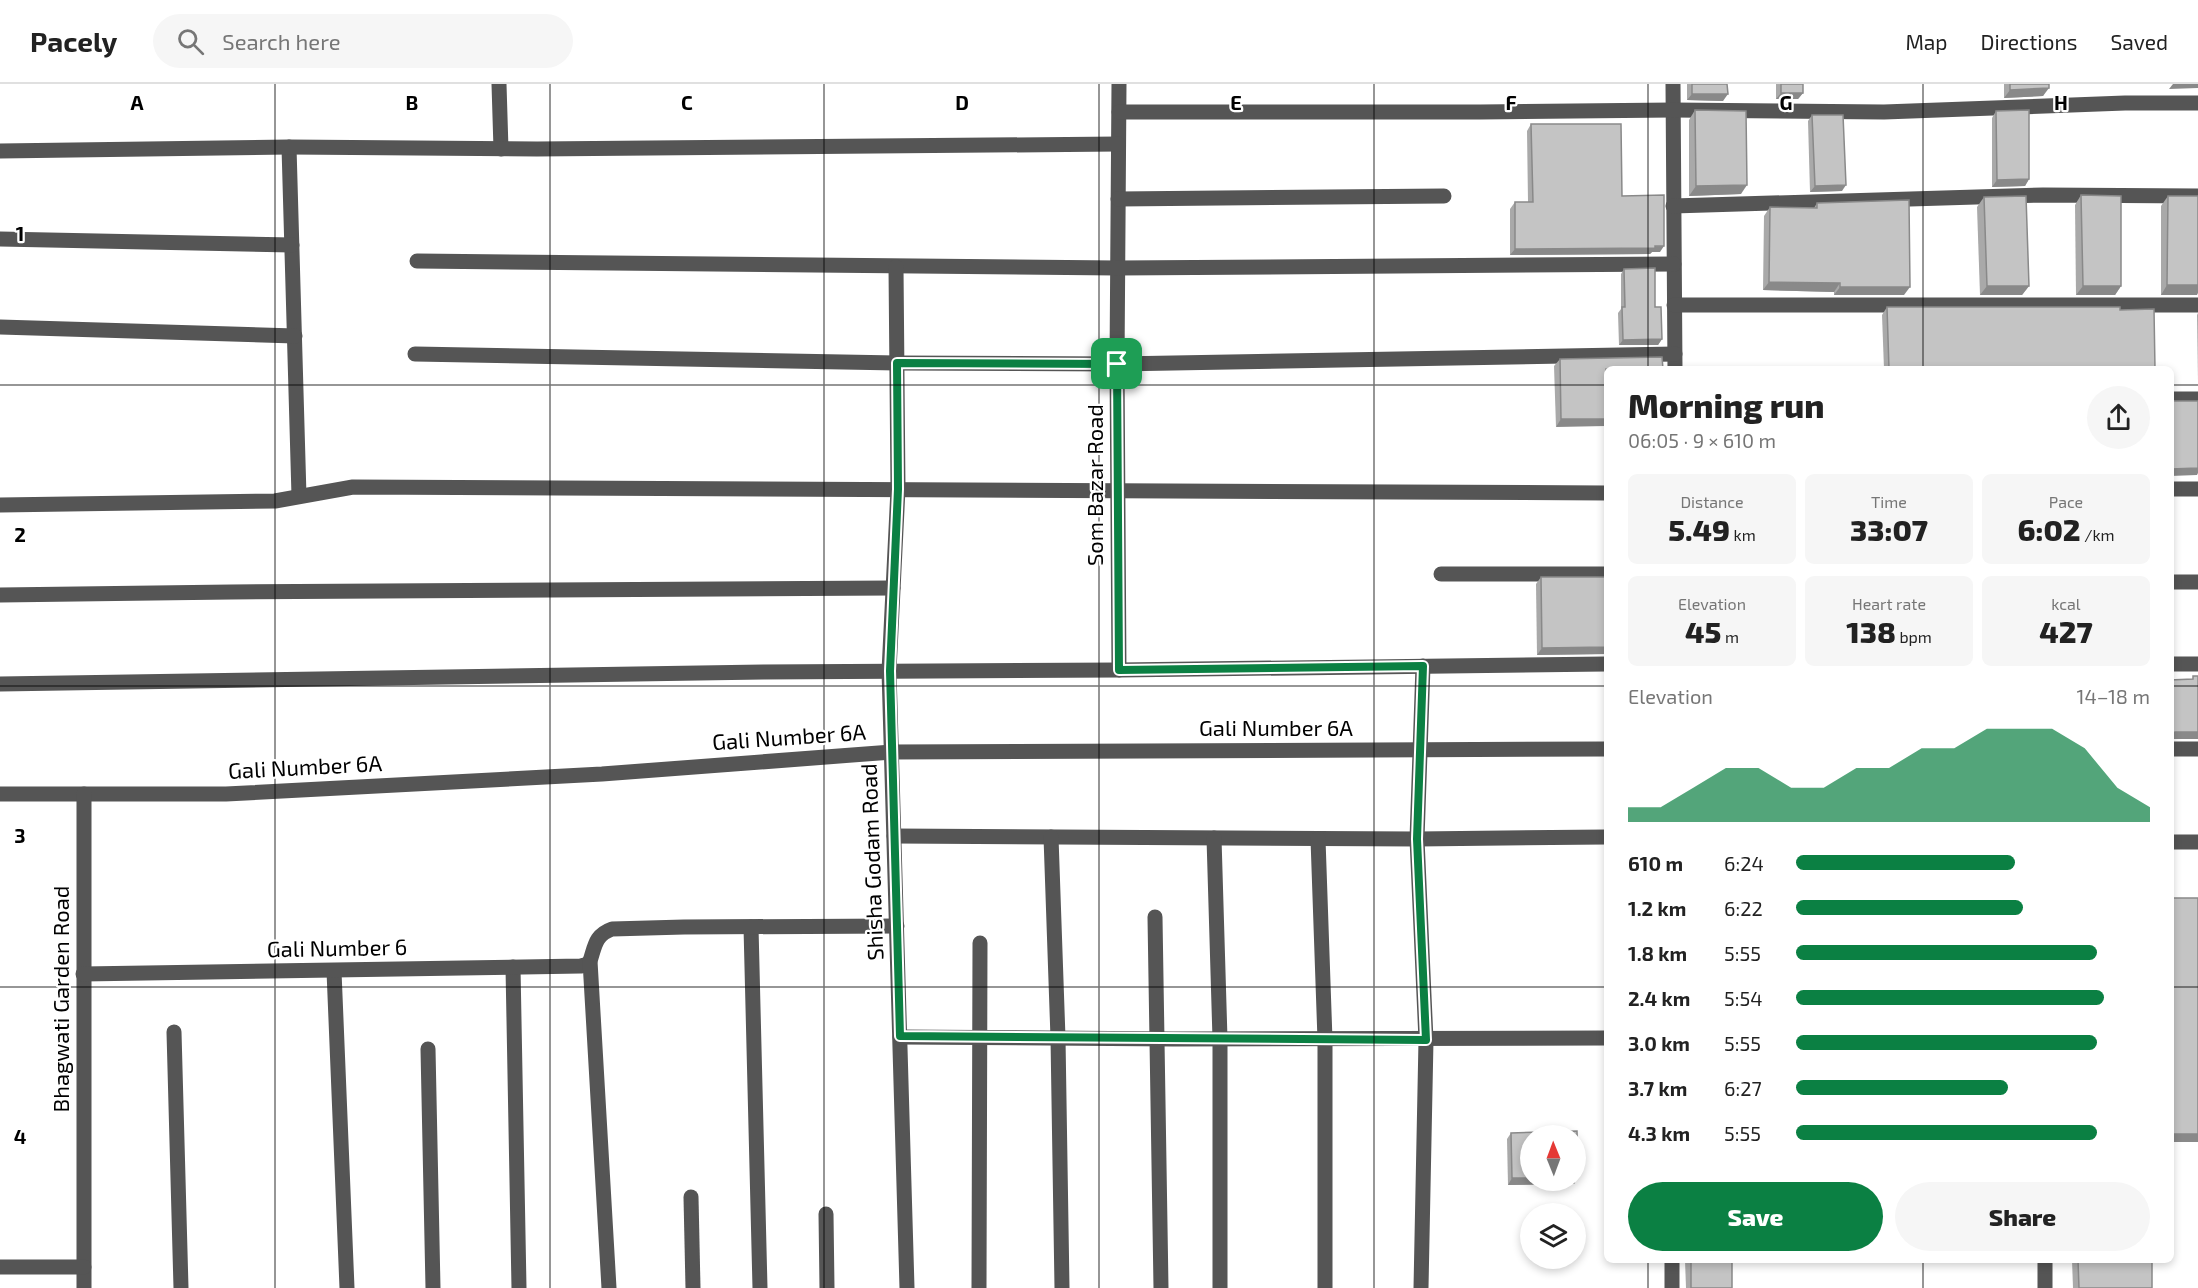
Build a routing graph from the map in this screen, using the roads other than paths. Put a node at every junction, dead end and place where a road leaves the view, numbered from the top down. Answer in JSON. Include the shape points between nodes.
{"nodes":[{"id":1,"x":499,"y":84,"type":"edge"},
{"id":2,"x":1119,"y":84,"type":"edge"},
{"id":3,"x":1673,"y":84,"type":"edge"},
{"id":4,"x":2198,"y":103,"type":"edge"},
{"id":5,"x":1672,"y":110,"type":"junction"},
{"id":6,"x":1119,"y":112,"type":"junction"},
{"id":7,"x":1118,"y":144,"type":"junction"},
{"id":8,"x":289,"y":147,"type":"junction"},
{"id":9,"x":501,"y":149,"type":"junction"},
{"id":10,"x":0,"y":151,"type":"edge"},
{"id":11,"x":1444,"y":196,"type":"dead end"},
{"id":12,"x":2198,"y":196,"type":"edge"},
{"id":13,"x":1118,"y":199,"type":"junction"},
{"id":14,"x":1673,"y":206,"type":"junction"},
{"id":15,"x":0,"y":239,"type":"edge"},
{"id":16,"x":292,"y":245,"type":"junction"},
{"id":17,"x":417,"y":261,"type":"dead end"},
{"id":18,"x":1674,"y":264,"type":"junction"},
{"id":19,"x":896,"y":267,"type":"junction"},
{"id":20,"x":1118,"y":268,"type":"junction"},
{"id":21,"x":1674,"y":305,"type":"junction"},
{"id":22,"x":2198,"y":305,"type":"edge"},
{"id":23,"x":0,"y":327,"type":"edge"},
{"id":24,"x":295,"y":336,"type":"junction"},
{"id":25,"x":415,"y":354,"type":"dead end"},
{"id":26,"x":1675,"y":362,"type":"edge"},
{"id":27,"x":897,"y":363,"type":"junction"},
{"id":28,"x":1117,"y":364,"type":"junction"},
{"id":29,"x":2174,"y":399,"type":"edge"},
{"id":30,"x":2198,"y":399,"type":"edge"},
{"id":31,"x":898,"y":489,"type":"junction"},
{"id":32,"x":2174,"y":489,"type":"edge"},
{"id":33,"x":2198,"y":489,"type":"edge"},
{"id":34,"x":1118,"y":492,"type":"junction"},
{"id":35,"x":1604,"y":493,"type":"edge"},
{"id":36,"x":299,"y":496,"type":"junction"},
{"id":37,"x":0,"y":505,"type":"edge"},
{"id":38,"x":1441,"y":574,"type":"dead end"},
{"id":39,"x":1604,"y":574,"type":"edge"},
{"id":40,"x":2174,"y":582,"type":"edge"},
{"id":41,"x":2198,"y":582,"type":"edge"},
{"id":42,"x":893,"y":588,"type":"junction"},
{"id":43,"x":0,"y":595,"type":"edge"},
{"id":44,"x":1604,"y":664,"type":"edge"},
{"id":45,"x":2174,"y":664,"type":"edge"},
{"id":46,"x":2198,"y":664,"type":"edge"},
{"id":47,"x":1423,"y":666,"type":"junction"},
{"id":48,"x":1119,"y":670,"type":"junction"},
{"id":49,"x":890,"y":671,"type":"junction"},
{"id":50,"x":0,"y":684,"type":"edge"},
{"id":51,"x":1604,"y":749,"type":"edge"},
{"id":52,"x":2174,"y":749,"type":"edge"},
{"id":53,"x":2198,"y":749,"type":"edge"},
{"id":54,"x":1420,"y":750,"type":"junction"},
{"id":55,"x":892,"y":752,"type":"junction"},
{"id":56,"x":0,"y":794,"type":"edge"},
{"id":57,"x":84,"y":794,"type":"junction"},
{"id":58,"x":894,"y":836,"type":"junction"},
{"id":59,"x":1050,"y":837,"type":"junction"},
{"id":60,"x":1604,"y":837,"type":"edge"},
{"id":61,"x":1214,"y":838,"type":"junction"},
{"id":62,"x":1318,"y":839,"type":"junction"},
{"id":63,"x":1417,"y":839,"type":"junction"},
{"id":64,"x":2174,"y":842,"type":"edge"},
{"id":65,"x":2198,"y":842,"type":"edge"},
{"id":66,"x":1155,"y":917,"type":"dead end"},
{"id":67,"x":897,"y":926,"type":"junction"},
{"id":68,"x":751,"y":927,"type":"junction"},
{"id":69,"x":980,"y":943,"type":"dead end"},
{"id":70,"x":590,"y":961,"type":"junction"},
{"id":71,"x":513,"y":967,"type":"junction"},
{"id":72,"x":334,"y":971,"type":"junction"},
{"id":73,"x":83,"y":974,"type":"junction"},
{"id":74,"x":174,"y":1032,"type":"dead end"},
{"id":75,"x":900,"y":1036,"type":"junction"},
{"id":76,"x":981,"y":1037,"type":"junction"},
{"id":77,"x":1058,"y":1038,"type":"junction"},
{"id":78,"x":1604,"y":1038,"type":"edge"},
{"id":79,"x":1157,"y":1039,"type":"junction"},
{"id":80,"x":1220,"y":1039,"type":"junction"},
{"id":81,"x":1325,"y":1040,"type":"junction"},
{"id":82,"x":1426,"y":1040,"type":"junction"},
{"id":83,"x":428,"y":1049,"type":"dead end"},
{"id":84,"x":691,"y":1197,"type":"dead end"},
{"id":85,"x":825,"y":1214,"type":"dead end"},
{"id":86,"x":1672,"y":1263,"type":"edge"},
{"id":87,"x":2045,"y":1263,"type":"edge"},
{"id":88,"x":0,"y":1267,"type":"edge"},
{"id":89,"x":84,"y":1267,"type":"junction"},
{"id":90,"x":84,"y":1288,"type":"edge"},
{"id":91,"x":181,"y":1288,"type":"edge"},
{"id":92,"x":347,"y":1288,"type":"edge"},
{"id":93,"x":433,"y":1288,"type":"edge"},
{"id":94,"x":519,"y":1288,"type":"edge"},
{"id":95,"x":609,"y":1288,"type":"edge"},
{"id":96,"x":693,"y":1288,"type":"edge"},
{"id":97,"x":760,"y":1288,"type":"edge"},
{"id":98,"x":827,"y":1288,"type":"edge"},
{"id":99,"x":907,"y":1288,"type":"edge"},
{"id":100,"x":979,"y":1288,"type":"edge"},
{"id":101,"x":1062,"y":1288,"type":"edge"},
{"id":102,"x":1161,"y":1288,"type":"edge"},
{"id":103,"x":1220,"y":1288,"type":"edge"},
{"id":104,"x":1325,"y":1288,"type":"edge"},
{"id":105,"x":1421,"y":1288,"type":"edge"},
{"id":106,"x":1672,"y":1288,"type":"edge"},
{"id":107,"x":2045,"y":1288,"type":"edge"}],
"edges":[{"from":1,"to":9,"type":"street"},
{"from":2,"to":6,"type":"street","name":"Som Bazar Road"},
{"from":3,"to":5,"type":"street"},
{"from":4,"to":5,"type":"street","via":[[1884,112]]},
{"from":5,"to":6,"type":"street"},
{"from":5,"to":14,"type":"street"},
{"from":6,"to":7,"type":"street","name":"Som Bazar Road"},
{"from":7,"to":9,"type":"street"},
{"from":7,"to":13,"type":"street","name":"Som Bazar Road"},
{"from":8,"to":9,"type":"street"},
{"from":8,"to":10,"type":"street"},
{"from":8,"to":16,"type":"street"},
{"from":11,"to":13,"type":"street"},
{"from":12,"to":14,"type":"street","via":[[2043,195]]},
{"from":13,"to":20,"type":"street","name":"Som Bazar Road"},
{"from":14,"to":18,"type":"street"},
{"from":15,"to":16,"type":"street"},
{"from":16,"to":24,"type":"street"},
{"from":17,"to":19,"type":"street"},
{"from":18,"to":20,"type":"street"},
{"from":18,"to":21,"type":"street"},
{"from":19,"to":20,"type":"street"},
{"from":19,"to":27,"type":"street","name":"Shisha Godam Road"},
{"from":20,"to":28,"type":"street","name":"Som Bazar Road"},
{"from":21,"to":22,"type":"street"},
{"from":21,"to":26,"type":"street"},
{"from":23,"to":24,"type":"street"},
{"from":24,"to":36,"type":"street"},
{"from":25,"to":27,"type":"street"},
{"from":26,"to":28,"type":"street"},
{"from":27,"to":28,"type":"street"},
{"from":27,"to":31,"type":"street","name":"Shisha Godam Road"},
{"from":28,"to":34,"type":"street","name":"Som Bazar Road"},
{"from":29,"to":30,"type":"street"},
{"from":31,"to":34,"type":"street"},
{"from":31,"to":36,"type":"street","via":[[353,487]]},
{"from":31,"to":42,"type":"street","name":"Shisha Godam Road"},
{"from":32,"to":33,"type":"street"},
{"from":34,"to":35,"type":"street"},
{"from":34,"to":48,"type":"street","name":"Som Bazar Road"},
{"from":36,"to":37,"type":"street","via":[[275,501]]},
{"from":38,"to":39,"type":"street"},
{"from":40,"to":41,"type":"street"},
{"from":42,"to":43,"type":"street"},
{"from":42,"to":49,"type":"street","name":"Shisha Godam Road"},
{"from":44,"to":47,"type":"street"},
{"from":45,"to":46,"type":"street"},
{"from":47,"to":48,"type":"street"},
{"from":47,"to":54,"type":"street"},
{"from":48,"to":49,"type":"street"},
{"from":49,"to":50,"type":"street"},
{"from":49,"to":55,"type":"street","name":"Shisha Godam Road"},
{"from":51,"to":54,"type":"street","name":"Gali Number 6A"},
{"from":52,"to":53,"type":"street"},
{"from":54,"to":55,"type":"street","name":"Gali Number 6A"},
{"from":54,"to":63,"type":"street"},
{"from":55,"to":57,"type":"street","name":"Gali Number 6A","via":[[602,774],[238,793]]},
{"from":55,"to":58,"type":"street","name":"Shisha Godam Road"},
{"from":56,"to":57,"type":"street"},
{"from":57,"to":73,"type":"street","name":"Bhagwati Garden Road"},
{"from":58,"to":59,"type":"street"},
{"from":58,"to":67,"type":"street","name":"Shisha Godam Road"},
{"from":59,"to":61,"type":"street"},
{"from":59,"to":77,"type":"street"},
{"from":60,"to":63,"type":"street"},
{"from":61,"to":62,"type":"street"},
{"from":61,"to":80,"type":"street"},
{"from":62,"to":63,"type":"street"},
{"from":62,"to":81,"type":"street"},
{"from":63,"to":82,"type":"street"},
{"from":64,"to":65,"type":"street"},
{"from":66,"to":79,"type":"street"},
{"from":67,"to":68,"type":"street"},
{"from":67,"to":75,"type":"street","name":"Shisha Godam Road"},
{"from":68,"to":70,"type":"street","via":[[612,929],[598,937]]},
{"from":68,"to":97,"type":"street"},
{"from":69,"to":76,"type":"street"},
{"from":70,"to":71,"type":"street","name":"Gali Number 6","via":[[581,966]]},
{"from":70,"to":95,"type":"street"},
{"from":71,"to":72,"type":"street","name":"Gali Number 6"},
{"from":71,"to":94,"type":"street"},
{"from":72,"to":73,"type":"street","name":"Gali Number 6"},
{"from":72,"to":92,"type":"street"},
{"from":73,"to":89,"type":"street","name":"Bhagwati Garden Road"},
{"from":74,"to":91,"type":"street"},
{"from":75,"to":76,"type":"street"},
{"from":75,"to":99,"type":"street","name":"Shisha Godam Road"},
{"from":76,"to":77,"type":"street"},
{"from":76,"to":100,"type":"street"},
{"from":77,"to":79,"type":"street"},
{"from":77,"to":101,"type":"street"},
{"from":78,"to":82,"type":"street"},
{"from":79,"to":80,"type":"street"},
{"from":79,"to":102,"type":"street"},
{"from":80,"to":81,"type":"street"},
{"from":80,"to":103,"type":"street"},
{"from":81,"to":82,"type":"street"},
{"from":81,"to":104,"type":"street"},
{"from":82,"to":105,"type":"street"},
{"from":83,"to":93,"type":"street"},
{"from":84,"to":96,"type":"street"},
{"from":85,"to":98,"type":"street"},
{"from":86,"to":106,"type":"street"},
{"from":87,"to":107,"type":"street"},
{"from":88,"to":89,"type":"street"},
{"from":89,"to":90,"type":"street","name":"Bhagwati Garden Road"}]}
